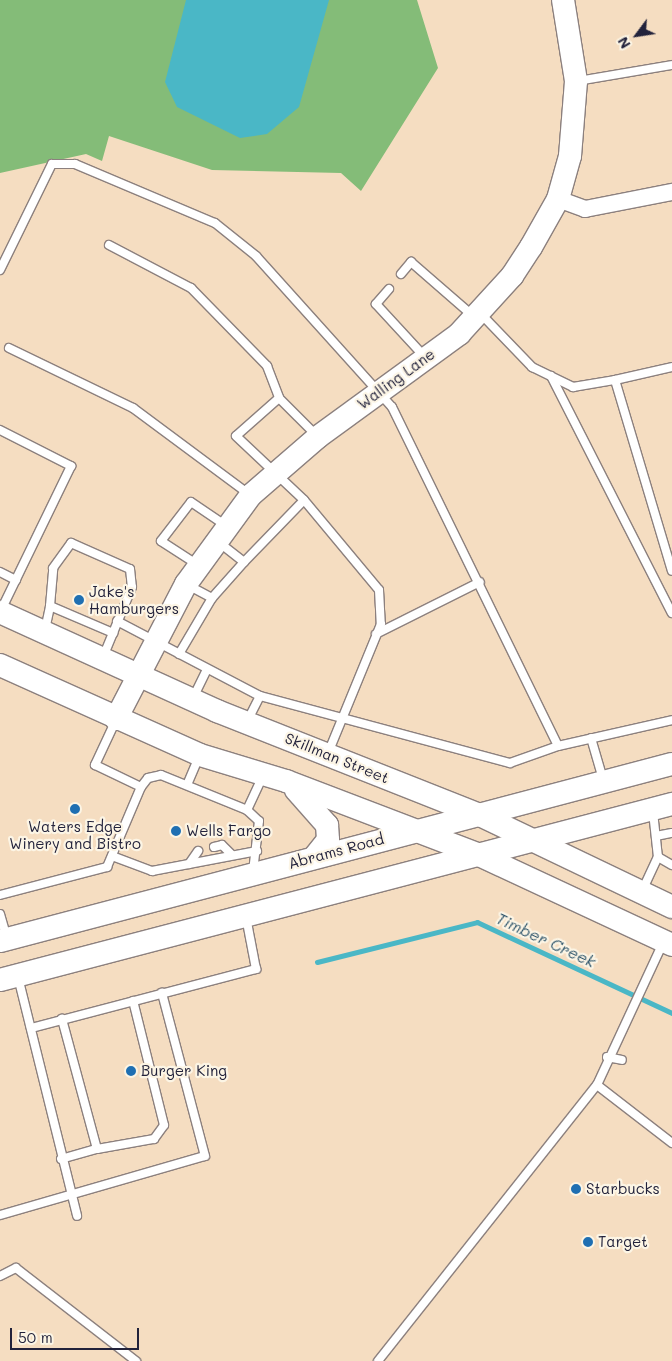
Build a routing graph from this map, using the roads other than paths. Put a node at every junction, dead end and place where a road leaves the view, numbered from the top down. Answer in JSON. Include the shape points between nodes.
{"nodes":[{"id":1,"x":563,"y":0,"type":"edge"},
{"id":2,"x":672,"y":65,"type":"edge"},
{"id":3,"x":576,"y":81,"type":"junction"},
{"id":4,"x":672,"y":192,"type":"edge"},
{"id":5,"x":558,"y":199,"type":"junction"},
{"id":6,"x":109,"y":245,"type":"dead end"},
{"id":7,"x":0,"y":270,"type":"edge"},
{"id":8,"x":401,"y":274,"type":"dead end"},
{"id":9,"x":389,"y":289,"type":"dead end"},
{"id":10,"x":478,"y":316,"type":"junction"},
{"id":11,"x":9,"y":348,"type":"dead end"},
{"id":12,"x":426,"y":358,"type":"junction"},
{"id":13,"x":672,"y":367,"type":"edge"},
{"id":14,"x":551,"y":376,"type":"junction"},
{"id":15,"x":616,"y":380,"type":"junction"},
{"id":16,"x":381,"y":390,"type":"junction"},
{"id":17,"x":279,"y":398,"type":"junction"},
{"id":18,"x":0,"y":430,"type":"edge"},
{"id":19,"x":318,"y":437,"type":"junction"},
{"id":20,"x":275,"y":471,"type":"junction"},
{"id":21,"x":251,"y":495,"type":"junction"},
{"id":22,"x":304,"y":500,"type":"junction"},
{"id":23,"x":220,"y":533,"type":"junction"},
{"id":24,"x":244,"y":562,"type":"junction"},
{"id":25,"x":198,"y":565,"type":"junction"},
{"id":26,"x":672,"y":571,"type":"edge"},
{"id":27,"x":0,"y":572,"type":"edge"},
{"id":28,"x":16,"y":580,"type":"junction"},
{"id":29,"x":480,"y":582,"type":"junction"},
{"id":30,"x":186,"y":584,"type":"junction"},
{"id":31,"x":212,"y":598,"type":"junction"},
{"id":32,"x":50,"y":606,"type":"junction"},
{"id":33,"x":0,"y":612,"type":"edge"},
{"id":34,"x":672,"y":613,"type":"edge"},
{"id":35,"x":118,"y":621,"type":"junction"},
{"id":36,"x":45,"y":633,"type":"junction"},
{"id":37,"x":113,"y":633,"type":"junction"},
{"id":38,"x":376,"y":634,"type":"junction"},
{"id":39,"x":154,"y":640,"type":"junction"},
{"id":40,"x":180,"y":654,"type":"junction"},
{"id":41,"x":102,"y":659,"type":"junction"},
{"id":42,"x":0,"y":665,"type":"edge"},
{"id":43,"x":207,"y":668,"type":"junction"},
{"id":44,"x":137,"y":675,"type":"junction"},
{"id":45,"x":260,"y":696,"type":"junction"},
{"id":46,"x":192,"y":700,"type":"junction"},
{"id":47,"x":116,"y":719,"type":"junction"},
{"id":48,"x":340,"y":719,"type":"junction"},
{"id":49,"x":672,"y":720,"type":"edge"},
{"id":50,"x":246,"y":723,"type":"junction"},
{"id":51,"x":591,"y":738,"type":"junction"},
{"id":52,"x":558,"y":746,"type":"junction"},
{"id":53,"x":200,"y":755,"type":"junction"},
{"id":54,"x":328,"y":755,"type":"junction"},
{"id":55,"x":672,"y":764,"type":"edge"},
{"id":56,"x":264,"y":774,"type":"junction"},
{"id":57,"x":286,"y":781,"type":"junction"},
{"id":58,"x":604,"y":781,"type":"junction"},
{"id":59,"x":187,"y":785,"type":"junction"},
{"id":60,"x":140,"y":787,"type":"junction"},
{"id":61,"x":662,"y":806,"type":"edge"},
{"id":62,"x":247,"y":810,"type":"junction"},
{"id":63,"x":480,"y":815,"type":"junction"},
{"id":64,"x":415,"y":830,"type":"junction"},
{"id":65,"x":672,"y":833,"type":"edge"},
{"id":66,"x":656,"y":836,"type":"junction"},
{"id":67,"x":531,"y":839,"type":"junction"},
{"id":68,"x":214,"y":847,"type":"dead end"},
{"id":69,"x":198,"y":851,"type":"dead end"},
{"id":70,"x":257,"y":851,"type":"junction"},
{"id":71,"x":477,"y":854,"type":"junction"},
{"id":72,"x":232,"y":855,"type":"junction"},
{"id":73,"x":112,"y":856,"type":"junction"},
{"id":74,"x":315,"y":856,"type":"junction"},
{"id":75,"x":658,"y":858,"type":"junction"},
{"id":76,"x":189,"y":864,"type":"junction"},
{"id":77,"x":672,"y":865,"type":"edge"},
{"id":78,"x":253,"y":873,"type":"junction"},
{"id":79,"x":642,"y":892,"type":"junction"},
{"id":80,"x":0,"y":895,"type":"edge"},
{"id":81,"x":672,"y":907,"type":"edge"},
{"id":82,"x":0,"y":914,"type":"edge"},
{"id":83,"x":245,"y":914,"type":"junction"},
{"id":84,"x":4,"y":940,"type":"edge"},
{"id":85,"x":668,"y":943,"type":"edge"},
{"id":86,"x":9,"y":978,"type":"edge"},
{"id":87,"x":162,"y":993,"type":"junction"},
{"id":88,"x":133,"y":1001,"type":"junction"},
{"id":89,"x":62,"y":1019,"type":"junction"},
{"id":90,"x":31,"y":1028,"type":"junction"},
{"id":91,"x":607,"y":1057,"type":"junction"},
{"id":92,"x":622,"y":1060,"type":"dead end"},
{"id":93,"x":597,"y":1084,"type":"junction"},
{"id":94,"x":672,"y":1144,"type":"edge"},
{"id":95,"x":97,"y":1149,"type":"junction"},
{"id":96,"x":60,"y":1159,"type":"junction"},
{"id":97,"x":71,"y":1195,"type":"junction"},
{"id":98,"x":0,"y":1215,"type":"edge"},
{"id":99,"x":77,"y":1216,"type":"dead end"},
{"id":100,"x":0,"y":1276,"type":"edge"},
{"id":101,"x":136,"y":1361,"type":"edge"},
{"id":102,"x":378,"y":1361,"type":"edge"}],
"edges":[{"from":1,"to":3,"type":"main road","name":"Walling Lane"},
{"from":2,"to":3,"type":"lane"},
{"from":3,"to":5,"type":"main road","name":"Walling Lane","via":[[570,156]]},
{"from":4,"to":5,"type":"street","via":[[586,209]]},
{"from":5,"to":10,"type":"main road","name":"Walling Lane","via":[[512,276]]},
{"from":6,"to":17,"type":"lane","via":[[191,288],[267,366]]},
{"from":7,"to":16,"type":"lane","via":[[52,164],[75,164],[215,223],[256,256]]},
{"from":8,"to":10,"type":"lane","via":[[411,262]]},
{"from":9,"to":12,"type":"lane","via":[[376,304]]},
{"from":10,"to":12,"type":"main road","name":"Walling Lane"},
{"from":10,"to":14,"type":"lane","via":[[532,367]]},
{"from":11,"to":21,"type":"lane","via":[[133,408]]},
{"from":12,"to":16,"type":"main road","name":"Walling Lane"},
{"from":13,"to":15,"type":"lane"},
{"from":14,"to":15,"type":"lane","via":[[582,388]]},
{"from":14,"to":34,"type":"lane"},
{"from":15,"to":26,"type":"lane"},
{"from":16,"to":19,"type":"main road","name":"Walling Lane"},
{"from":16,"to":29,"type":"lane"},
{"from":17,"to":19,"type":"lane"},
{"from":17,"to":20,"type":"lane","via":[[236,436]]},
{"from":18,"to":28,"type":"lane","via":[[71,466]]},
{"from":19,"to":20,"type":"main road","name":"Walling Lane"},
{"from":20,"to":21,"type":"main road","name":"Walling Lane"},
{"from":20,"to":22,"type":"lane"},
{"from":21,"to":23,"type":"main road","name":"Walling Lane"},
{"from":22,"to":24,"type":"lane"},
{"from":22,"to":38,"type":"lane","via":[[379,590],[380,624]]},
{"from":23,"to":24,"type":"lane"},
{"from":23,"to":25,"type":"main road","name":"Walling Lane"},
{"from":23,"to":25,"type":"lane","via":[[191,502],[161,541]]},
{"from":24,"to":31,"type":"lane"},
{"from":25,"to":30,"type":"main road","name":"Walling Lane"},
{"from":27,"to":28,"type":"lane"},
{"from":28,"to":33,"type":"lane"},
{"from":29,"to":38,"type":"lane"},
{"from":29,"to":52,"type":"lane"},
{"from":30,"to":31,"type":"lane"},
{"from":30,"to":39,"type":"main road","name":"Walling Lane"},
{"from":31,"to":40,"type":"lane"},
{"from":32,"to":35,"type":"lane","via":[[54,568],[67,546],[74,542],[130,569],[132,587]]},
{"from":32,"to":36,"type":"lane"},
{"from":32,"to":37,"type":"lane"},
{"from":33,"to":36,"type":"main road","name":"Skillman Street"},
{"from":35,"to":37,"type":"lane"},
{"from":35,"to":39,"type":"lane"},
{"from":36,"to":41,"type":"main road","name":"Skillman Street"},
{"from":37,"to":41,"type":"lane"},
{"from":38,"to":48,"type":"lane"},
{"from":39,"to":40,"type":"lane"},
{"from":39,"to":44,"type":"main road","name":"Walling Lane"},
{"from":40,"to":43,"type":"lane"},
{"from":41,"to":44,"type":"main road","name":"Skillman Street"},
{"from":42,"to":47,"type":"main road"},
{"from":43,"to":45,"type":"lane"},
{"from":43,"to":46,"type":"lane"},
{"from":44,"to":46,"type":"main road","name":"Skillman Street"},
{"from":44,"to":47,"type":"main road","name":"Walling Lane"},
{"from":45,"to":48,"type":"lane"},
{"from":45,"to":50,"type":"lane"},
{"from":46,"to":50,"type":"main road","name":"Skillman Street"},
{"from":47,"to":53,"type":"main road"},
{"from":47,"to":60,"type":"lane","via":[[95,765]]},
{"from":48,"to":52,"type":"lane","via":[[510,762]]},
{"from":48,"to":54,"type":"lane"},
{"from":49,"to":51,"type":"lane"},
{"from":50,"to":54,"type":"main road","name":"Skillman Street"},
{"from":51,"to":52,"type":"lane"},
{"from":51,"to":58,"type":"lane"},
{"from":53,"to":56,"type":"main road"},
{"from":53,"to":59,"type":"lane"},
{"from":54,"to":63,"type":"main road","name":"Skillman Street"},
{"from":55,"to":58,"type":"main road","name":"Abrams Road"},
{"from":56,"to":57,"type":"main road"},
{"from":56,"to":62,"type":"lane"},
{"from":57,"to":64,"type":"main road"},
{"from":57,"to":74,"type":"main road","via":[[318,809],[328,825],[328,840]]},
{"from":58,"to":63,"type":"main road","name":"Abrams Road"},
{"from":59,"to":60,"type":"lane","via":[[161,775],[148,778]]},
{"from":59,"to":62,"type":"lane"},
{"from":60,"to":73,"type":"lane"},
{"from":61,"to":66,"type":"lane"},
{"from":61,"to":67,"type":"main road"},
{"from":62,"to":70,"type":"lane","via":[[259,820]]},
{"from":63,"to":64,"type":"main road","name":"Abrams Road"},
{"from":63,"to":67,"type":"main road","name":"Skillman Street"},
{"from":64,"to":71,"type":"main road"},
{"from":64,"to":74,"type":"main road","name":"Abrams Road"},
{"from":65,"to":66,"type":"lane"},
{"from":66,"to":75,"type":"lane"},
{"from":67,"to":71,"type":"main road"},
{"from":67,"to":79,"type":"main road","name":"Skillman Street"},
{"from":68,"to":72,"type":"lane","via":[[222,845]]},
{"from":69,"to":76,"type":"lane"},
{"from":70,"to":72,"type":"lane"},
{"from":70,"to":78,"type":"lane"},
{"from":71,"to":83,"type":"main road"},
{"from":71,"to":85,"type":"main road"},
{"from":72,"to":76,"type":"lane"},
{"from":73,"to":76,"type":"lane","via":[[152,870]]},
{"from":73,"to":80,"type":"lane","via":[[107,867]]},
{"from":74,"to":78,"type":"main road","name":"Abrams Road"},
{"from":75,"to":77,"type":"lane"},
{"from":75,"to":79,"type":"lane"},
{"from":78,"to":84,"type":"main road","name":"Abrams Road"},
{"from":79,"to":81,"type":"main road","name":"Skillman Street"},
{"from":82,"to":84,"type":"lane"},
{"from":83,"to":86,"type":"main road"},
{"from":83,"to":87,"type":"lane","via":[[256,968]]},
{"from":84,"to":86,"type":"main road"},
{"from":85,"to":91,"type":"lane","via":[[652,964]]},
{"from":86,"to":90,"type":"lane"},
{"from":87,"to":88,"type":"lane"},
{"from":87,"to":97,"type":"lane","via":[[206,1156]]},
{"from":88,"to":89,"type":"lane"},
{"from":88,"to":95,"type":"lane","via":[[164,1125],[154,1139]]},
{"from":89,"to":90,"type":"lane"},
{"from":89,"to":95,"type":"lane"},
{"from":90,"to":96,"type":"lane"},
{"from":91,"to":92,"type":"lane"},
{"from":91,"to":93,"type":"lane"},
{"from":93,"to":94,"type":"lane"},
{"from":93,"to":102,"type":"lane"},
{"from":95,"to":96,"type":"lane"},
{"from":96,"to":97,"type":"lane"},
{"from":97,"to":98,"type":"lane"},
{"from":97,"to":99,"type":"lane"},
{"from":100,"to":101,"type":"lane","via":[[16,1268]]}]}
